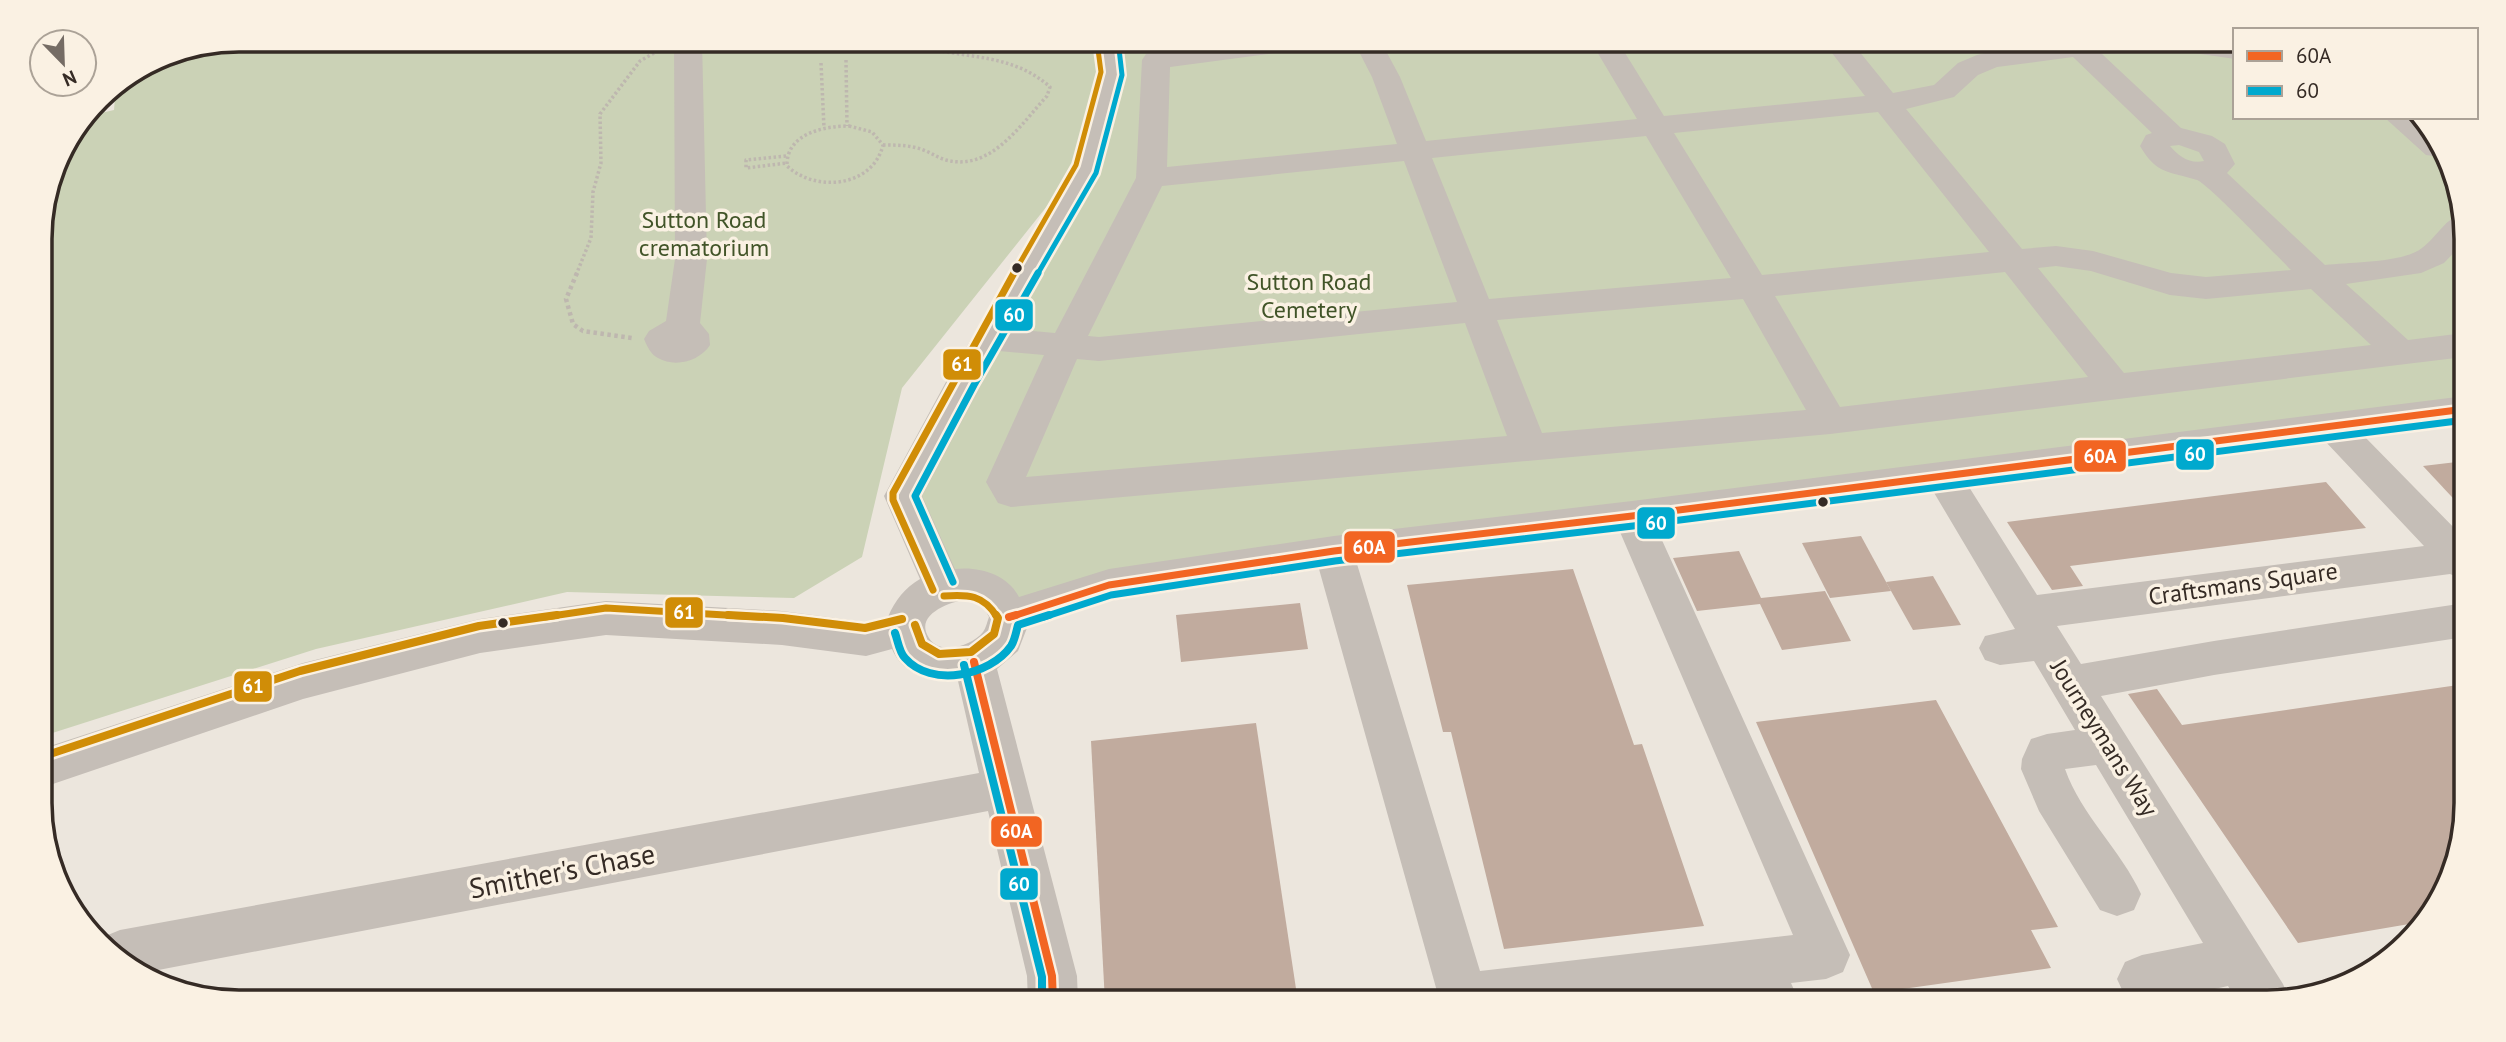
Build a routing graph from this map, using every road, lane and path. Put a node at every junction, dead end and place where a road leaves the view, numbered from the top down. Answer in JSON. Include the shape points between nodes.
{"nodes":[{"id":1,"x":1373,"y":52,"type":"edge"},
{"id":2,"x":1610,"y":52,"type":"edge"},
{"id":3,"x":1845,"y":52,"type":"edge"},
{"id":4,"x":2030,"y":52,"type":"edge"},
{"id":5,"x":2083,"y":52,"type":"edge"},
{"id":6,"x":658,"y":53,"type":"edge"},
{"id":7,"x":680,"y":53,"type":"edge"},
{"id":8,"x":849,"y":53,"type":"edge"},
{"id":9,"x":944,"y":53,"type":"edge"},
{"id":10,"x":1109,"y":53,"type":"edge"},
{"id":11,"x":1215,"y":53,"type":"edge"},
{"id":12,"x":821,"y":62,"type":"dead end"},
{"id":13,"x":1885,"y":103,"type":"junction"},
{"id":14,"x":847,"y":126,"type":"junction"},
{"id":15,"x":1653,"y":126,"type":"junction"},
{"id":16,"x":824,"y":128,"type":"junction"},
{"id":17,"x":883,"y":145,"type":"junction"},
{"id":18,"x":1413,"y":151,"type":"junction"},
{"id":19,"x":787,"y":156,"type":"junction"},
{"id":20,"x":787,"y":163,"type":"junction"},
{"id":21,"x":1151,"y":178,"type":"junction"},
{"id":22,"x":2454,"y":234,"type":"edge"},
{"id":23,"x":2013,"y":261,"type":"junction"},
{"id":24,"x":2318,"y":277,"type":"junction"},
{"id":25,"x":1753,"y":287,"type":"junction"},
{"id":26,"x":1475,"y":311,"type":"junction"},
{"id":27,"x":672,"y":333,"type":"joint"},
{"id":28,"x":989,"y":338,"type":"junction"},
{"id":29,"x":1066,"y":345,"type":"junction"},
{"id":30,"x":2454,"y":346,"type":"edge"},
{"id":31,"x":2400,"y":353,"type":"junction"},
{"id":32,"x":2115,"y":386,"type":"junction"},
{"id":33,"x":2454,"y":410,"type":"edge"},
{"id":34,"x":1830,"y":421,"type":"junction"},
{"id":35,"x":2332,"y":426,"type":"junction"},
{"id":36,"x":1530,"y":448,"type":"junction"},
{"id":37,"x":1942,"y":475,"type":"junction"},
{"id":38,"x":1632,"y":516,"type":"junction"},
{"id":39,"x":1334,"y":551,"type":"junction"},
{"id":40,"x":2454,"y":552,"type":"edge"},
{"id":41,"x":2454,"y":561,"type":"edge"},
{"id":42,"x":921,"y":606,"type":"junction"},
{"id":43,"x":1009,"y":617,"type":"junction"},
{"id":44,"x":2454,"y":622,"type":"edge"},
{"id":45,"x":2036,"y":628,"type":"junction"},
{"id":46,"x":2000,"y":648,"type":"dead end"},
{"id":47,"x":974,"y":662,"type":"junction"},
{"id":48,"x":2071,"y":684,"type":"junction"},
{"id":49,"x":2108,"y":744,"type":"junction"},
{"id":50,"x":52,"y":764,"type":"edge"},
{"id":51,"x":1005,"y":788,"type":"junction"},
{"id":52,"x":2117,"y":894,"type":"dead end"},
{"id":53,"x":129,"y":952,"type":"edge"},
{"id":54,"x":2240,"y":960,"type":"junction"},
{"id":55,"x":2142,"y":979,"type":"dead end"},
{"id":56,"x":1765,"y":982,"type":"edge"},
{"id":57,"x":1678,"y":987,"type":"edge"},
{"id":58,"x":1457,"y":989,"type":"edge"},
{"id":59,"x":1639,"y":989,"type":"edge"},
{"id":60,"x":2258,"y":989,"type":"edge"},
{"id":61,"x":1053,"y":990,"type":"edge"}],
"edges":[{"from":1,"to":18,"type":"street"},
{"from":2,"to":15,"type":"street"},
{"from":3,"to":13,"type":"street"},
{"from":4,"to":13,"type":"street","via":[[1968,69],[1944,91]]},
{"from":5,"to":24,"type":"street","via":[[2172,136],[2157,141],[2158,154],[2177,167],[2207,171]]},
{"from":6,"to":27,"type":"path","via":[[640,61],[600,114],[601,163],[593,192],[591,238],[566,299],[573,324],[583,331],[631,338]]},
{"from":7,"to":27,"type":"street","via":[[691,259],[688,298]]},
{"from":8,"to":14,"type":"path"},
{"from":9,"to":17,"type":"path","via":[[995,58],[1041,76],[1050,87],[1002,147],[985,155],[962,162],[906,145]]},
{"from":10,"to":28,"type":"street","via":[[1112,74],[1086,169]]},
{"from":11,"to":21,"type":"street","via":[[1156,60]]},
{"from":12,"to":16,"type":"path"},
{"from":13,"to":15,"type":"street"},
{"from":13,"to":23,"type":"street"},
{"from":14,"to":16,"type":"path"},
{"from":14,"to":17,"type":"path","via":[[874,133]]},
{"from":15,"to":18,"type":"street"},
{"from":15,"to":25,"type":"street"},
{"from":16,"to":19,"type":"path","via":[[800,139]]},
{"from":17,"to":20,"type":"path","via":[[875,166],[845,180],[808,181],[794,174]]},
{"from":18,"to":21,"type":"street"},
{"from":18,"to":26,"type":"street"},
{"from":19,"to":20,"type":"path"},
{"from":19,"to":20,"type":"path","via":[[746,160],[746,168]]},
{"from":21,"to":29,"type":"street"},
{"from":22,"to":24,"type":"street","via":[[2433,256],[2410,266]]},
{"from":23,"to":24,"type":"street","via":[[2056,256],[2093,261],[2169,284],[2206,288]]},
{"from":23,"to":25,"type":"street"},
{"from":23,"to":32,"type":"street"},
{"from":24,"to":31,"type":"street"},
{"from":25,"to":26,"type":"street"},
{"from":25,"to":34,"type":"street"},
{"from":26,"to":29,"type":"street","via":[[1098,349]]},
{"from":26,"to":36,"type":"street"},
{"from":28,"to":29,"type":"street"},
{"from":28,"to":42,"type":"street","via":[[903,496]]},
{"from":29,"to":36,"type":"street","via":[[1005,482],[1011,493]]},
{"from":30,"to":31,"type":"street"},
{"from":31,"to":32,"type":"street"},
{"from":32,"to":34,"type":"street"},
{"from":33,"to":35,"type":"street"},
{"from":34,"to":36,"type":"street"},
{"from":35,"to":37,"type":"street"},
{"from":35,"to":40,"type":"street"},
{"from":37,"to":38,"type":"street"},
{"from":37,"to":45,"type":"street","name":"Journeymans Way"},
{"from":38,"to":39,"type":"street"},
{"from":38,"to":56,"type":"street","via":[[1826,955]]},
{"from":39,"to":43,"type":"street","via":[[1109,585]]},
{"from":39,"to":58,"type":"street"},
{"from":41,"to":45,"type":"street","name":"Craftsmans Square"},
{"from":42,"to":43,"type":"street","via":[[972,583],[998,595]]},
{"from":42,"to":47,"type":"street","via":[[913,651],[937,665]]},
{"from":42,"to":50,"type":"street","via":[[866,639],[782,628],[606,618],[480,636],[303,681]]},
{"from":43,"to":47,"type":"street","via":[[1003,639]]},
{"from":44,"to":48,"type":"street"},
{"from":45,"to":46,"type":"street","name":"Craftsmans Square"},
{"from":45,"to":48,"type":"street","name":"Journeymans Way"},
{"from":47,"to":51,"type":"street"},
{"from":48,"to":49,"type":"street","name":"Journeymans Way"},
{"from":49,"to":52,"type":"street","via":[[2047,753],[2043,769],[2052,792]]},
{"from":49,"to":54,"type":"street","name":"Journeymans Way"},
{"from":51,"to":53,"type":"street","name":"Smither's Chase"},
{"from":51,"to":61,"type":"street"},
{"from":54,"to":55,"type":"street"},
{"from":54,"to":60,"type":"street","name":"Journeymans Way"},
{"from":56,"to":57,"type":"street"},
{"from":57,"to":59,"type":"street"}]}
